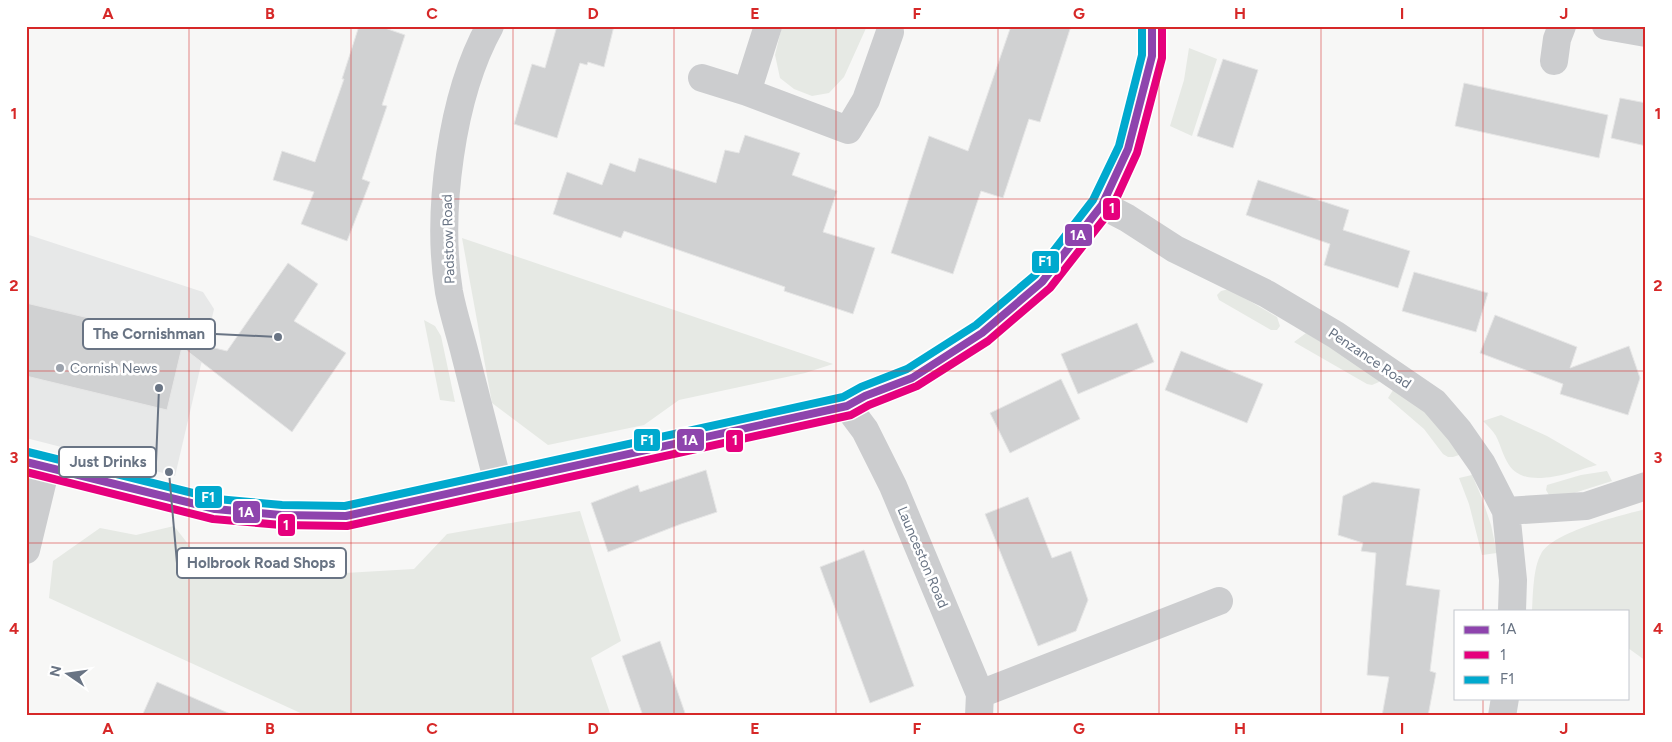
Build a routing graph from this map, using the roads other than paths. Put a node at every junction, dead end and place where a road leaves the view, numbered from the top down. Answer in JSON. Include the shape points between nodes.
{"nodes":[{"id":1,"x":490,"y":26,"type":"edge"},
{"id":2,"x":768,"y":26,"type":"edge"},
{"id":3,"x":1152,"y":26,"type":"edge"},
{"id":4,"x":1562,"y":26,"type":"edge"},
{"id":5,"x":1606,"y":26,"type":"edge"},
{"id":6,"x":890,"y":32,"type":"dead end"},
{"id":7,"x":1646,"y":33,"type":"edge"},
{"id":8,"x":1554,"y":61,"type":"dead end"},
{"id":9,"x":702,"y":78,"type":"dead end"},
{"id":10,"x":747,"y":92,"type":"junction"},
{"id":11,"x":1102,"y":205,"type":"junction"},
{"id":12,"x":847,"y":406,"type":"junction"},
{"id":13,"x":36,"y":464,"type":"edge"},
{"id":14,"x":498,"y":483,"type":"junction"},
{"id":15,"x":1646,"y":486,"type":"edge"},
{"id":16,"x":1506,"y":511,"type":"junction"},
{"id":17,"x":26,"y":550,"type":"edge"},
{"id":18,"x":1219,"y":602,"type":"dead end"},
{"id":19,"x":1512,"y":610,"type":"edge"},
{"id":20,"x":1505,"y":700,"type":"edge"},
{"id":21,"x":980,"y":705,"type":"edge"},
{"id":22,"x":1502,"y":716,"type":"edge"}],
"edges":[{"from":1,"to":14,"type":"street","name":"Padstow Road","via":[[478,48],[459,110],[446,179],[446,255],[449,292]]},
{"from":2,"to":10,"type":"street"},
{"from":3,"to":11,"type":"street","via":[[1152,56],[1128,150]]},
{"from":4,"to":8,"type":"street"},
{"from":5,"to":7,"type":"street"},
{"from":6,"to":10,"type":"street","via":[[866,100],[848,130]]},
{"from":9,"to":10,"type":"street"},
{"from":11,"to":12,"type":"street","via":[[1042,282],[982,333],[912,378]]},
{"from":11,"to":16,"type":"street","name":"Penzance Road","via":[[1175,249],[1267,294],[1321,326],[1434,402],[1482,464]]},
{"from":12,"to":14,"type":"street"},
{"from":12,"to":21,"type":"street","name":"Launceston Road","via":[[865,430],[893,486]]},
{"from":13,"to":14,"type":"street","via":[[215,509],[281,515],[346,516]]},
{"from":13,"to":17,"type":"street"},
{"from":15,"to":16,"type":"street","via":[[1586,506]]},
{"from":16,"to":19,"type":"street","name":"Penzance Road","via":[[1513,580]]},
{"from":18,"to":21,"type":"street"},
{"from":20,"to":22,"type":"street"}]}
